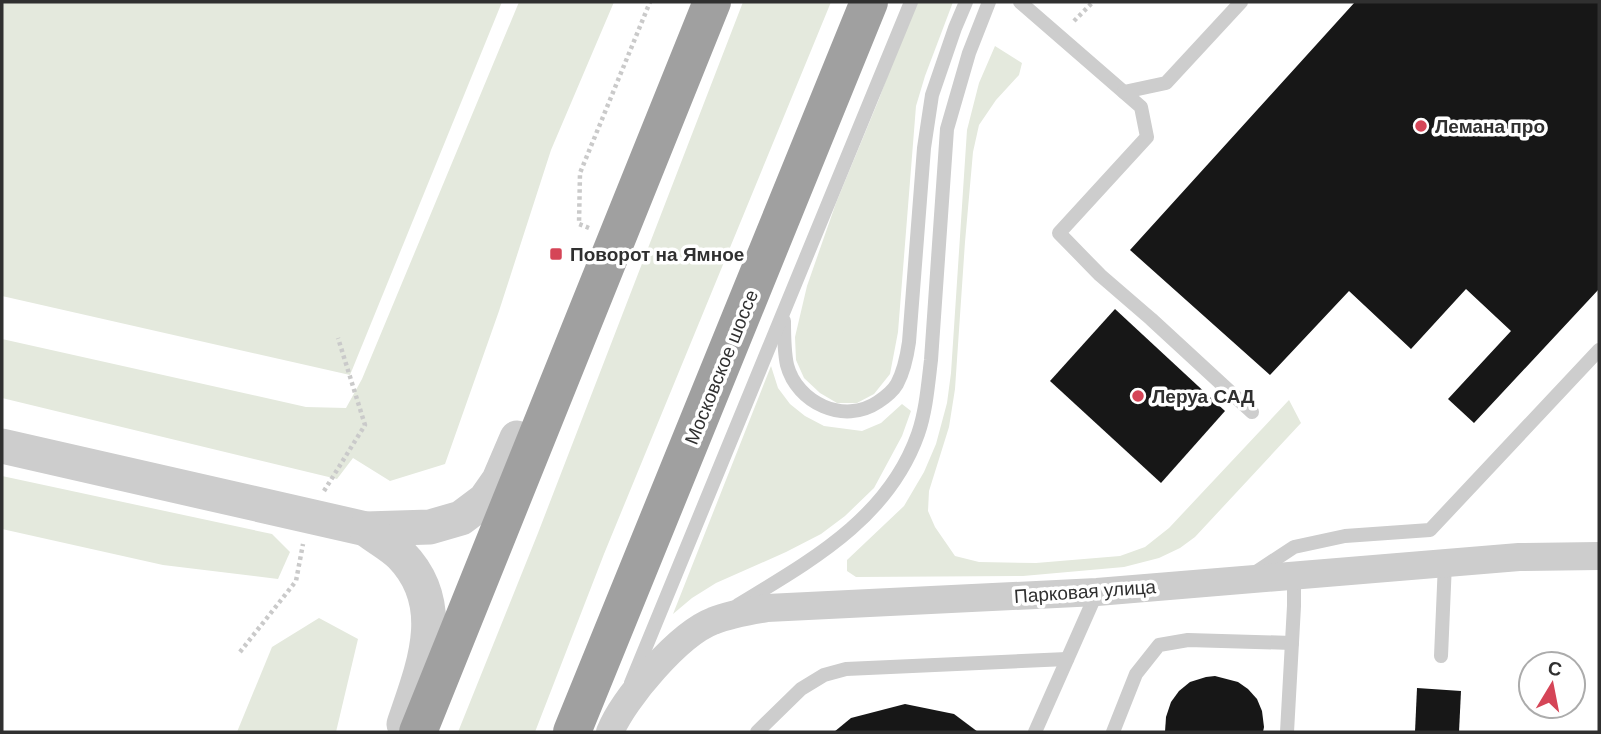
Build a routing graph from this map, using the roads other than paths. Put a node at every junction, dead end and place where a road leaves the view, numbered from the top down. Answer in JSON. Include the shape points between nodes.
{"nodes":[{"id":1,"x":712,"y":2,"type":"edge"},
{"id":2,"x":869,"y":2,"type":"edge"},
{"id":3,"x":911,"y":2,"type":"edge"},
{"id":4,"x":966,"y":2,"type":"edge"},
{"id":5,"x":989,"y":2,"type":"edge"},
{"id":6,"x":1020,"y":2,"type":"edge"},
{"id":7,"x":1241,"y":2,"type":"edge"},
{"id":8,"x":1124,"y":92,"type":"junction"},
{"id":9,"x":610,"y":256,"type":"junction"},
{"id":10,"x":784,"y":313,"type":"junction"},
{"id":11,"x":1599,"y":350,"type":"edge"},
{"id":12,"x":1252,"y":412,"type":"dead end"},
{"id":13,"x":2,"y":446,"type":"edge"},
{"id":14,"x":366,"y":529,"type":"junction"},
{"id":15,"x":1599,"y":556,"type":"edge"},
{"id":16,"x":1444,"y":563,"type":"junction"},
{"id":17,"x":1294,"y":575,"type":"junction"},
{"id":18,"x":1246,"y":579,"type":"junction"},
{"id":19,"x":1097,"y":592,"type":"junction"},
{"id":20,"x":710,"y":621,"type":"junction"},
{"id":21,"x":1292,"y":643,"type":"junction"},
{"id":22,"x":1441,"y":656,"type":"dead end"},
{"id":23,"x":1067,"y":659,"type":"junction"},
{"id":24,"x":613,"y":726,"type":"edge"},
{"id":25,"x":401,"y":732,"type":"edge"},
{"id":26,"x":418,"y":732,"type":"edge"},
{"id":27,"x":572,"y":732,"type":"edge"},
{"id":28,"x":757,"y":732,"type":"edge"},
{"id":29,"x":1035,"y":732,"type":"edge"},
{"id":30,"x":1114,"y":732,"type":"edge"},
{"id":31,"x":1287,"y":732,"type":"edge"}],
"edges":[{"from":1,"to":9,"type":"highway"},
{"from":2,"to":27,"type":"highway","name":"Московское шоссе"},
{"from":3,"to":10,"type":"lane"},
{"from":4,"to":10,"type":"lane","via":[[932,95],[909,342],[897,386],[869,408],[856,412],[818,403],[805,394],[787,366]]},
{"from":5,"to":20,"type":"lane","via":[[947,129],[931,360],[918,434],[900,473],[879,503],[849,531],[805,565]]},
{"from":6,"to":8,"type":"lane"},
{"from":7,"to":8,"type":"lane","via":[[1166,83]]},
{"from":8,"to":12,"type":"lane","via":[[1141,107],[1147,137],[1059,233]]},
{"from":9,"to":14,"type":"street","via":[[558,343],[499,480],[485,500],[461,518],[430,527]]},
{"from":9,"to":26,"type":"highway"},
{"from":10,"to":24,"type":"lane"},
{"from":11,"to":18,"type":"lane","via":[[1430,530],[1345,536],[1294,547]]},
{"from":13,"to":14,"type":"street"},
{"from":14,"to":25,"type":"street","via":[[401,555],[421,582],[429,612],[427,651]]},
{"from":15,"to":16,"type":"street","name":"Парковая улица"},
{"from":16,"to":17,"type":"street","name":"Парковая улица"},
{"from":16,"to":22,"type":"lane"},
{"from":17,"to":18,"type":"street","name":"Парковая улица"},
{"from":17,"to":21,"type":"lane"},
{"from":18,"to":19,"type":"street","name":"Парковая улица"},
{"from":19,"to":20,"type":"street","name":"Парковая улица","via":[[767,608]]},
{"from":19,"to":23,"type":"lane"},
{"from":20,"to":24,"type":"street","name":"Парковая улица","via":[[655,667]]},
{"from":21,"to":30,"type":"lane","via":[[1188,640],[1159,645],[1136,674]]},
{"from":21,"to":31,"type":"lane"},
{"from":23,"to":28,"type":"lane","via":[[846,669],[801,689]]},
{"from":23,"to":29,"type":"lane"}]}
